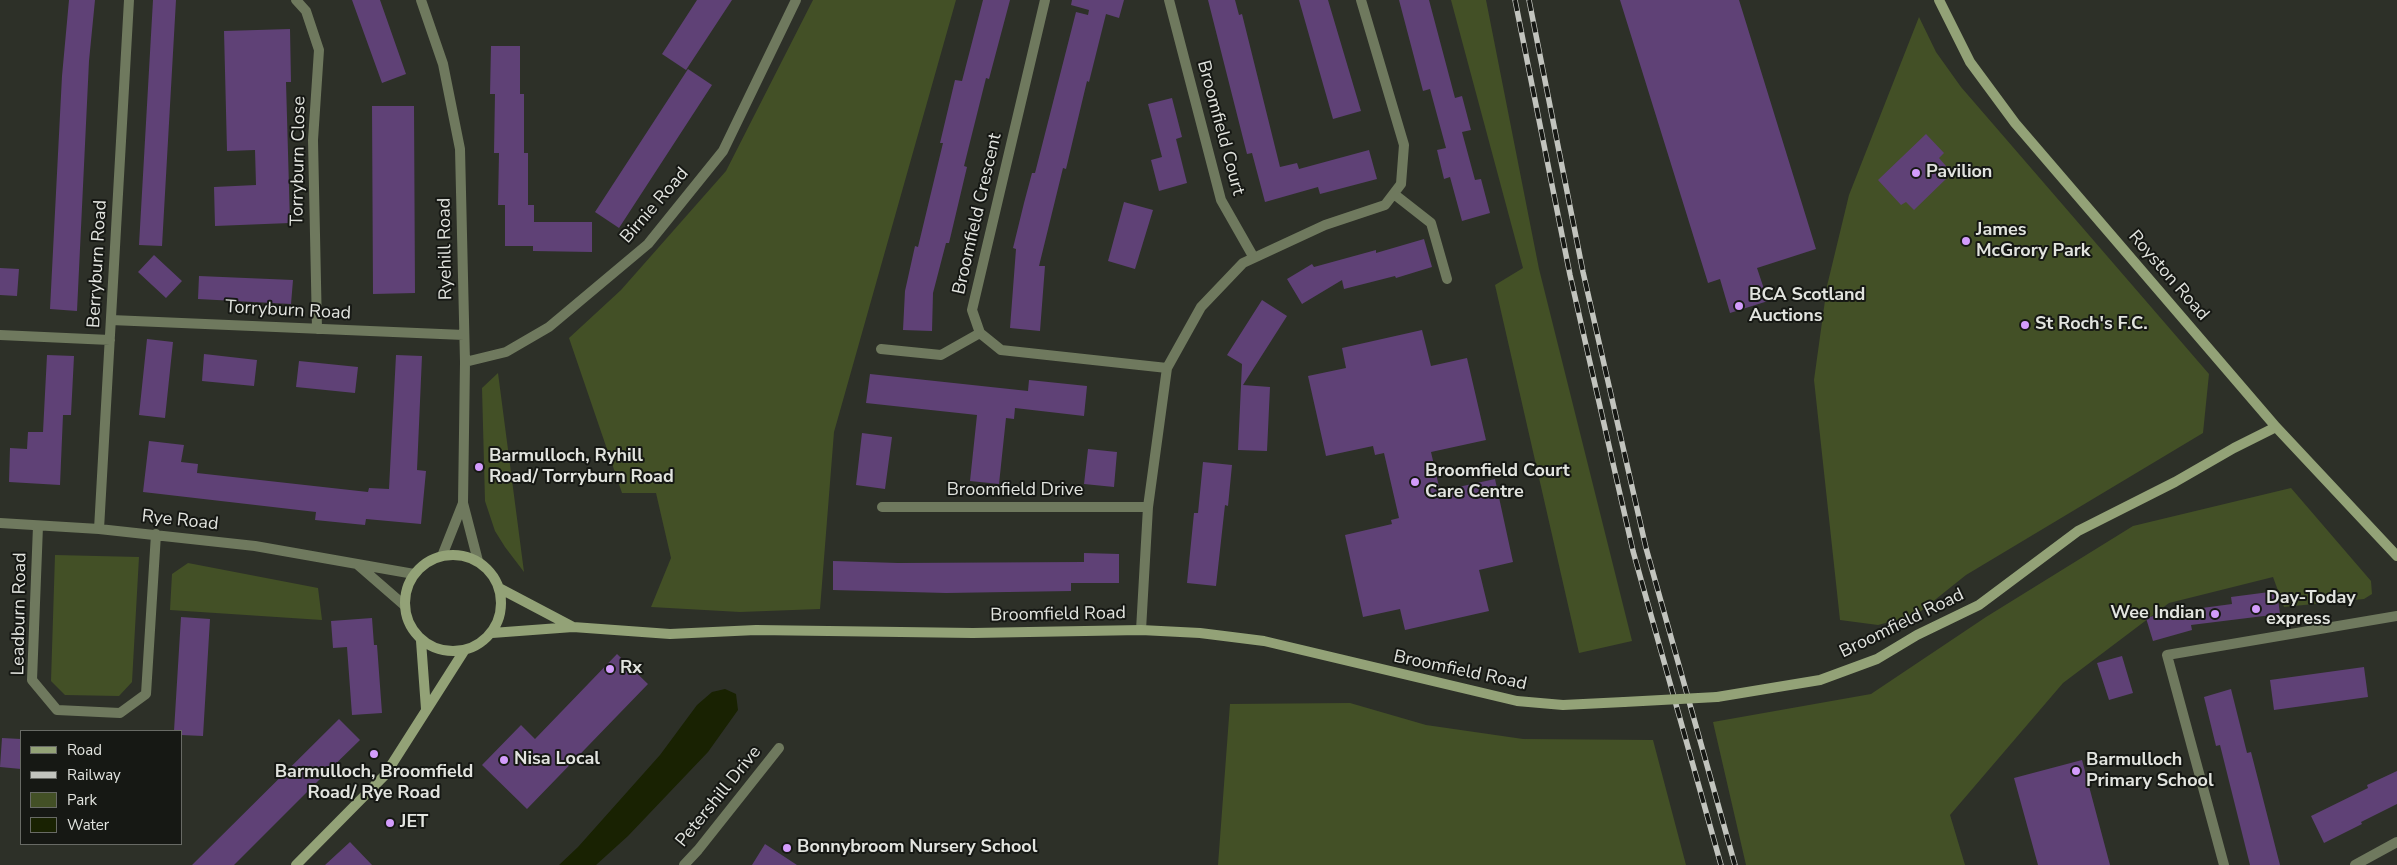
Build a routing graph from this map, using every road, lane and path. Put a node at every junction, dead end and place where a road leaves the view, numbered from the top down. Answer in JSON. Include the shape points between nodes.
{"nodes":[{"id":1,"x":129,"y":0,"type":"edge"},
{"id":2,"x":296,"y":0,"type":"edge"},
{"id":3,"x":421,"y":0,"type":"edge"},
{"id":4,"x":796,"y":0,"type":"edge"},
{"id":5,"x":1045,"y":0,"type":"edge"},
{"id":6,"x":1169,"y":0,"type":"edge"},
{"id":7,"x":1361,"y":0,"type":"edge"},
{"id":8,"x":1939,"y":0,"type":"edge"},
{"id":9,"x":1394,"y":194,"type":"junction"},
{"id":10,"x":1254,"y":258,"type":"junction"},
{"id":11,"x":1447,"y":279,"type":"dead end"},
{"id":12,"x":111,"y":320,"type":"junction"},
{"id":13,"x":317,"y":329,"type":"junction"},
{"id":14,"x":980,"y":333,"type":"junction"},
{"id":15,"x":0,"y":335,"type":"edge"},
{"id":16,"x":464,"y":335,"type":"junction"},
{"id":17,"x":110,"y":340,"type":"junction"},
{"id":18,"x":881,"y":349,"type":"dead end"},
{"id":19,"x":465,"y":362,"type":"junction"},
{"id":20,"x":1167,"y":368,"type":"junction"},
{"id":21,"x":2276,"y":427,"type":"junction"},
{"id":22,"x":463,"y":503,"type":"junction"},
{"id":23,"x":882,"y":507,"type":"dead end"},
{"id":24,"x":1148,"y":507,"type":"junction"},
{"id":25,"x":0,"y":523,"type":"edge"},
{"id":26,"x":38,"y":526,"type":"junction"},
{"id":27,"x":99,"y":529,"type":"junction"},
{"id":28,"x":156,"y":534,"type":"junction"},
{"id":29,"x":442,"y":556,"type":"junction"},
{"id":30,"x":2397,"y":556,"type":"edge"},
{"id":31,"x":478,"y":561,"type":"junction"},
{"id":32,"x":356,"y":564,"type":"junction"},
{"id":33,"x":414,"y":574,"type":"junction"},
{"id":34,"x":499,"y":588,"type":"junction"},
{"id":35,"x":404,"y":605,"type":"junction"},
{"id":36,"x":2397,"y":616,"type":"edge"},
{"id":37,"x":573,"y":627,"type":"junction"},
{"id":38,"x":1142,"y":630,"type":"junction"},
{"id":39,"x":492,"y":633,"type":"junction"},
{"id":40,"x":421,"y":640,"type":"junction"},
{"id":41,"x":464,"y":651,"type":"junction"},
{"id":42,"x":426,"y":709,"type":"junction"},
{"id":43,"x":779,"y":748,"type":"dead end"},
{"id":44,"x":2397,"y":842,"type":"edge"},
{"id":45,"x":296,"y":865,"type":"edge"},
{"id":46,"x":684,"y":865,"type":"edge"},
{"id":47,"x":2224,"y":865,"type":"edge"},
{"id":48,"x":2354,"y":865,"type":"edge"}],
"edges":[{"from":1,"to":12,"type":"street","name":"Berryburn Road"},
{"from":2,"to":13,"type":"street","name":"Torryburn Close","via":[[306,11],[319,50],[313,140]]},
{"from":3,"to":16,"type":"street","name":"Ryehill Road","via":[[443,64],[460,149]]},
{"from":4,"to":19,"type":"street","name":"Birnie Road","via":[[723,152],[648,244],[550,327],[506,352]]},
{"from":5,"to":14,"type":"street","name":"Broomfield Crescent","via":[[972,310]]},
{"from":6,"to":10,"type":"street","name":"Broomfield Court","via":[[1221,200]]},
{"from":7,"to":9,"type":"street","via":[[1404,145],[1401,184]]},
{"from":8,"to":21,"type":"street","name":"Royston Road","via":[[1970,62],[2015,123]]},
{"from":9,"to":10,"type":"street","via":[[1385,205],[1326,225]]},
{"from":9,"to":11,"type":"street","via":[[1431,223]]},
{"from":10,"to":20,"type":"street","via":[[1243,263],[1201,307]]},
{"from":12,"to":13,"type":"street","name":"Torryburn Road"},
{"from":12,"to":17,"type":"street","name":"Berryburn Road"},
{"from":13,"to":16,"type":"street","name":"Torryburn Road"},
{"from":14,"to":18,"type":"street","via":[[941,354]]},
{"from":14,"to":20,"type":"street","via":[[1000,350]]},
{"from":15,"to":17,"type":"street"},
{"from":16,"to":19,"type":"street","name":"Ryehill Road"},
{"from":17,"to":27,"type":"street","name":"Berryburn Road"},
{"from":19,"to":22,"type":"street","name":"Ryehill Road"},
{"from":20,"to":24,"type":"street"},
{"from":21,"to":30,"type":"street","name":"Royston Road"},
{"from":21,"to":38,"type":"street","name":"Broomfield Road","bridge":true,"via":[[2078,531],[1979,605],[1877,659],[1820,680],[1717,697],[1563,705],[1518,701],[1264,641]]},
{"from":22,"to":29,"type":"street","name":"Ryehill Road"},
{"from":22,"to":31,"type":"street","name":"Ryehill Road"},
{"from":23,"to":24,"type":"street","name":"Broomfield Drive"},
{"from":24,"to":38,"type":"street"},
{"from":25,"to":26,"type":"street","name":"Rye Road"},
{"from":26,"to":27,"type":"street","name":"Rye Road"},
{"from":26,"to":28,"type":"street","name":"Leadburn Road","via":[[32,680],[57,710],[120,713],[146,694]]},
{"from":27,"to":28,"type":"street","name":"Rye Road"},
{"from":28,"to":32,"type":"street","name":"Rye Road","via":[[256,546]]},
{"from":29,"to":31,"type":"street","via":[[458,555]]},
{"from":29,"to":33,"type":"street","via":[[423,565]]},
{"from":31,"to":34,"type":"street","via":[[489,570]]},
{"from":32,"to":33,"type":"street","name":"Rye Road"},
{"from":32,"to":35,"type":"street"},
{"from":33,"to":35,"type":"street","via":[[407,587]]},
{"from":34,"to":37,"type":"street","name":"Broomfield Road"},
{"from":34,"to":39,"type":"street","via":[[501,611]]},
{"from":35,"to":40,"type":"street","via":[[409,625]]},
{"from":36,"to":47,"type":"street","via":[[2167,655]]},
{"from":37,"to":38,"type":"street","name":"Broomfield Road","via":[[670,634],[756,630],[973,633]]},
{"from":37,"to":39,"type":"street","name":"Broomfield Road"},
{"from":39,"to":41,"type":"street","via":[[482,644]]},
{"from":40,"to":41,"type":"street","via":[[446,652]]},
{"from":40,"to":42,"type":"street"},
{"from":41,"to":42,"type":"street"},
{"from":42,"to":45,"type":"street","via":[[385,775]]},
{"from":43,"to":46,"type":"street","name":"Petershill Drive"},
{"from":44,"to":48,"type":"street"}]}
